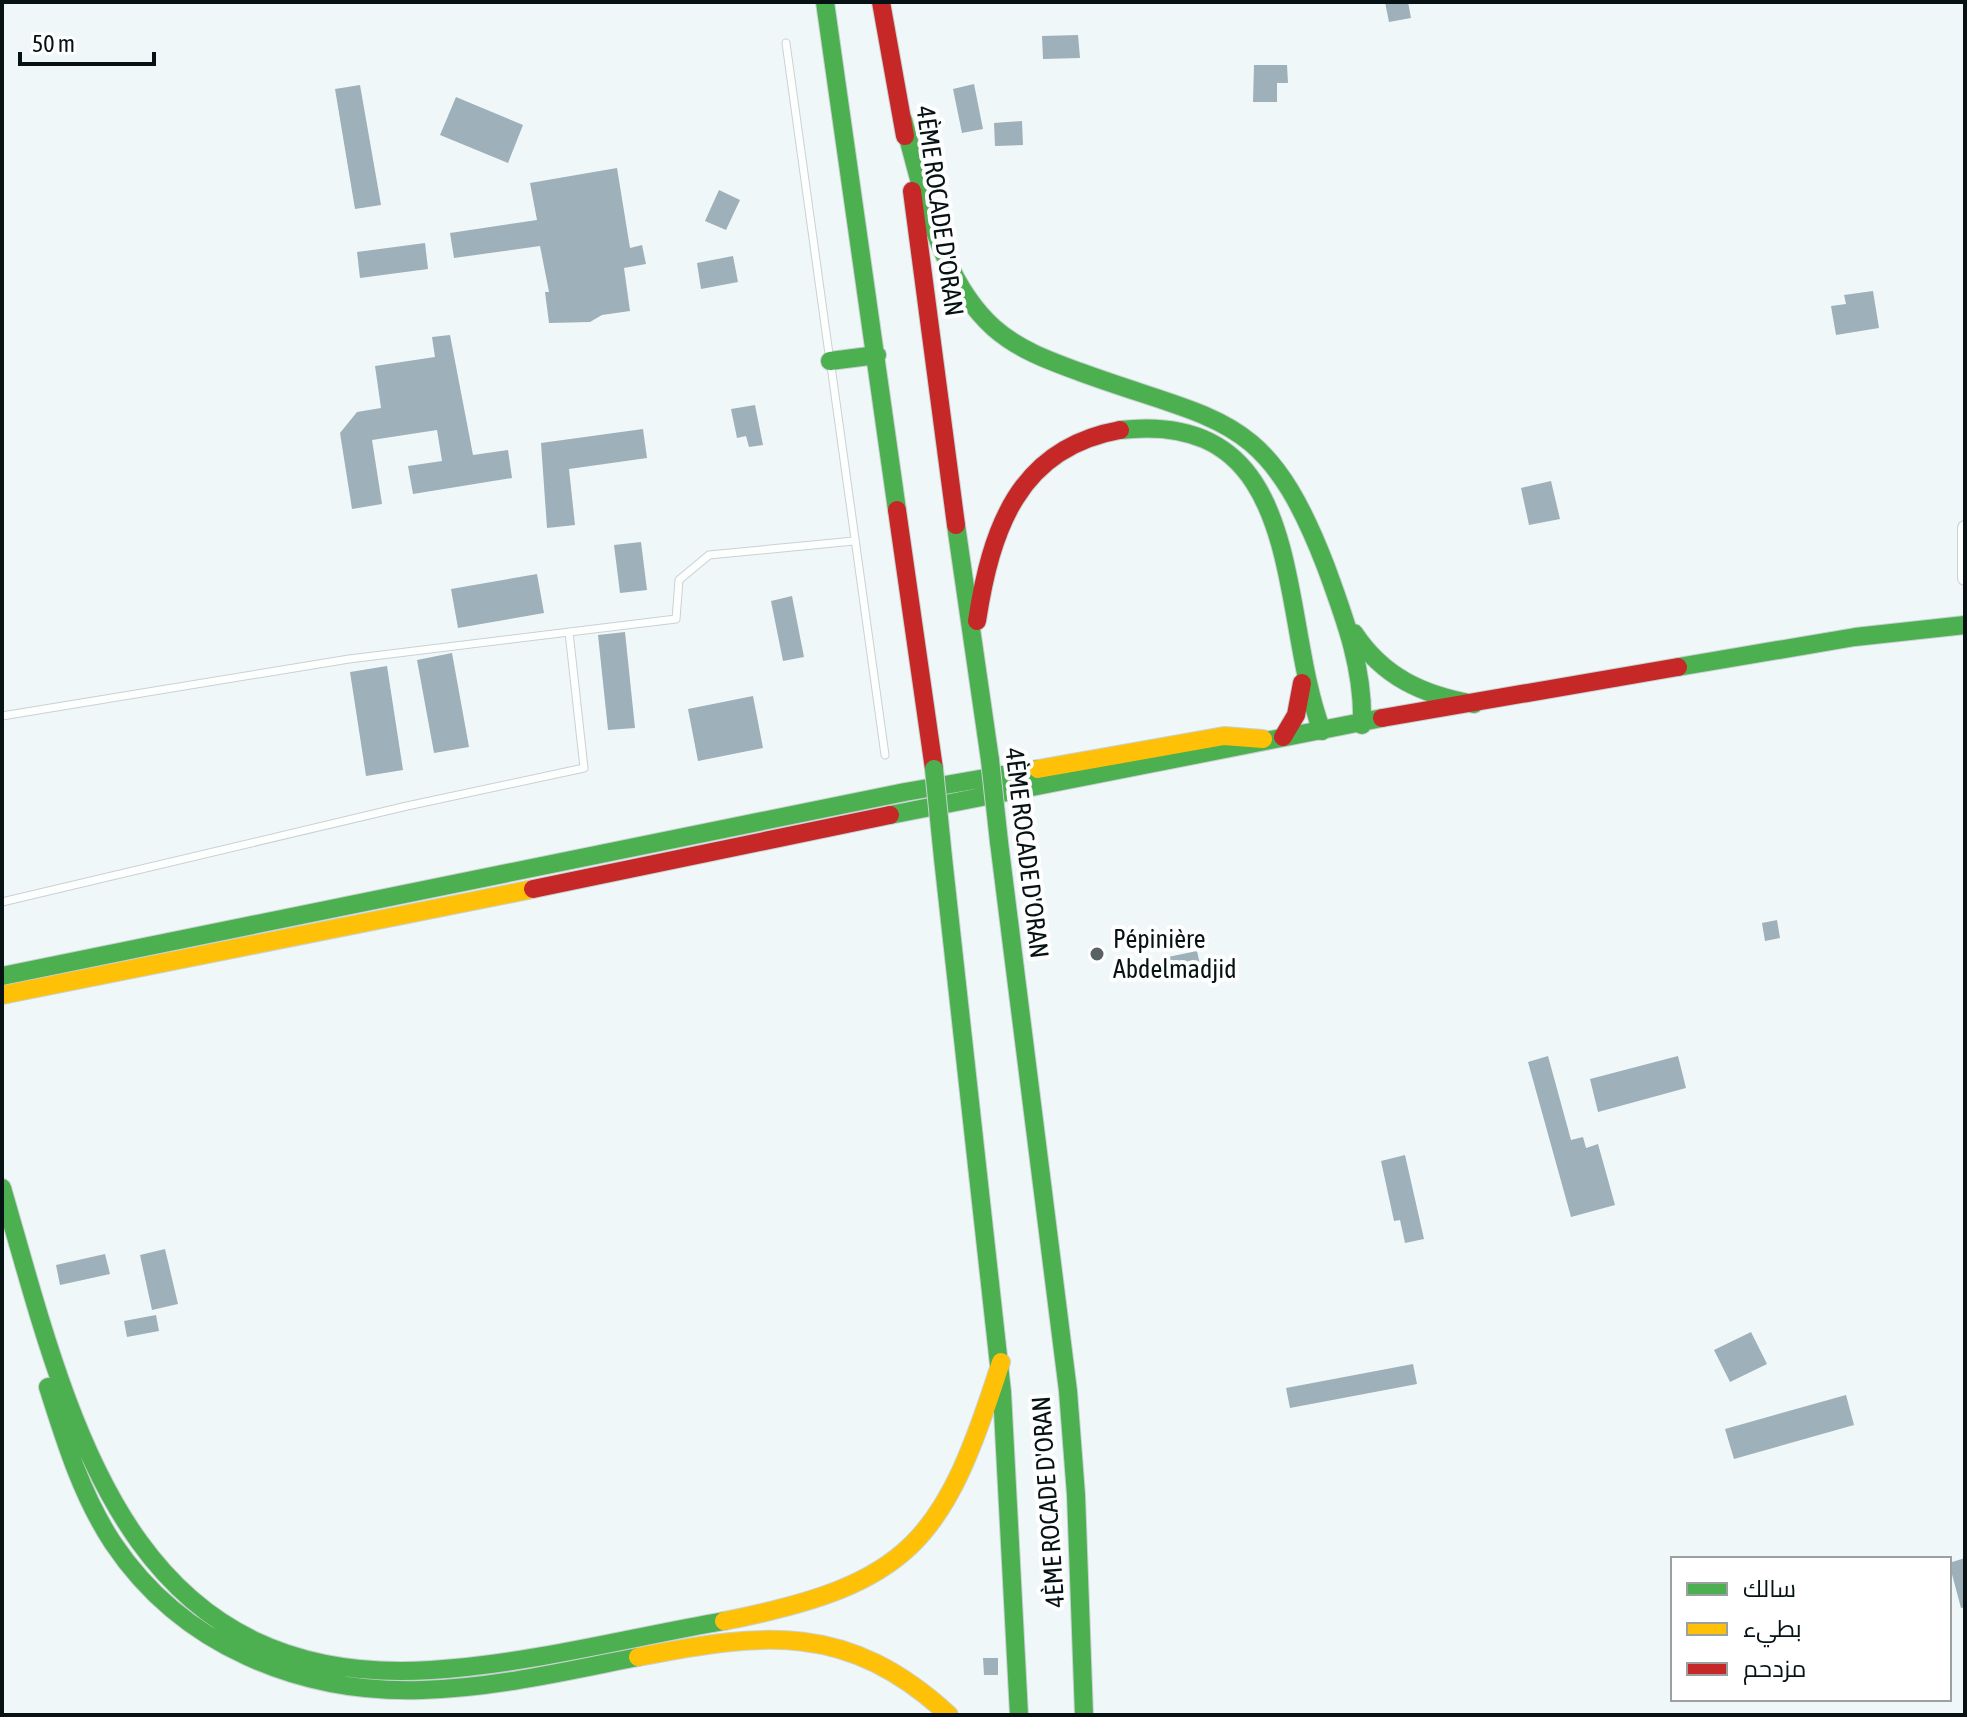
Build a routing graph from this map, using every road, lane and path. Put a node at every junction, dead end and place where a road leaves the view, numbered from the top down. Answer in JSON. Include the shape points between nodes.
{"nodes":[{"id":1,"x":825,"y":2,"type":"edge"},
{"id":2,"x":881,"y":2,"type":"edge"},
{"id":3,"x":786,"y":43,"type":"dead end"},
{"id":4,"x":903,"y":120,"type":"junction"},
{"id":5,"x":877,"y":355,"type":"junction"},
{"id":6,"x":830,"y":361,"type":"junction"},
{"id":7,"x":1965,"y":528,"type":"edge"},
{"id":8,"x":854,"y":541,"type":"junction"},
{"id":9,"x":1965,"y":578,"type":"edge"},
{"id":10,"x":1345,"y":617,"type":"junction"},
{"id":11,"x":1965,"y":625,"type":"edge"},
{"id":12,"x":569,"y":632,"type":"junction"},
{"id":13,"x":972,"y":652,"type":"junction"},
{"id":14,"x":1302,"y":679,"type":"junction"},
{"id":15,"x":1474,"y":704,"type":"junction"},
{"id":16,"x":2,"y":716,"type":"edge"},
{"id":17,"x":1362,"y":725,"type":"junction"},
{"id":18,"x":1322,"y":731,"type":"junction"},
{"id":19,"x":1283,"y":737,"type":"junction"},
{"id":20,"x":1263,"y":739,"type":"junction"},
{"id":21,"x":885,"y":755,"type":"dead end"},
{"id":22,"x":2,"y":902,"type":"edge"},
{"id":23,"x":2,"y":976,"type":"edge"},
{"id":24,"x":2,"y":995,"type":"edge"},
{"id":25,"x":2,"y":1188,"type":"edge"},
{"id":26,"x":2,"y":1242,"type":"edge"},
{"id":27,"x":1001,"y":1362,"type":"junction"},
{"id":28,"x":949,"y":1715,"type":"edge"},
{"id":29,"x":1019,"y":1715,"type":"edge"},
{"id":30,"x":1084,"y":1715,"type":"edge"}],
"edges":[{"from":1,"to":5,"type":"main road","name":"4ÈME ROCADE D'ORAN"},
{"from":2,"to":4,"type":"main road","name":"4ÈME ROCADE D'ORAN"},
{"from":3,"to":6,"type":"lane"},
{"from":4,"to":10,"type":"main road","via":[[944,248],[986,320],[1039,356],[1217,420],[1254,442],[1290,488]]},
{"from":4,"to":13,"type":"main road","name":"4ÈME ROCADE D'ORAN"},
{"from":5,"to":6,"type":"main road"},
{"from":5,"to":27,"type":"main road","name":"4ÈME ROCADE D'ORAN","bridge":true,"via":[[934,769]]},
{"from":6,"to":8,"type":"lane"},
{"from":7,"to":9,"type":"street"},
{"from":8,"to":12,"type":"lane","via":[[709,555],[679,580],[676,619]]},
{"from":8,"to":21,"type":"lane"},
{"from":10,"to":15,"type":"main road","via":[[1376,662],[1397,679],[1421,692]]},
{"from":10,"to":17,"type":"main road","via":[[1363,692]]},
{"from":11,"to":15,"type":"main road","via":[[1855,637]]},
{"from":12,"to":16,"type":"lane","via":[[349,659]]},
{"from":12,"to":22,"type":"lane","via":[[584,768]]},
{"from":13,"to":14,"type":"main road","via":[[989,548],[1006,508],[1036,472],[1069,446],[1100,433],[1139,427],[1209,442],[1260,488],[1283,543]]},
{"from":13,"to":30,"type":"main road","name":"4ÈME ROCADE D'ORAN","bridge":true,"via":[[1068,1391]]},
{"from":14,"to":18,"type":"main road"},
{"from":14,"to":19,"type":"main road","via":[[1296,715]]},
{"from":15,"to":17,"type":"main road"},
{"from":17,"to":18,"type":"main road"},
{"from":18,"to":19,"type":"main road"},
{"from":19,"to":20,"type":"main road"},
{"from":20,"to":23,"type":"main road","via":[[1224,736],[905,792]]},
{"from":20,"to":24,"type":"main road","via":[[1237,749]]},
{"from":25,"to":27,"type":"main road","via":[[71,1406],[126,1528],[163,1574],[213,1616],[283,1652],[336,1664],[404,1670],[479,1663],[753,1614],[861,1581],[910,1548],[944,1509],[968,1468]]},
{"from":26,"to":28,"type":"main road","via":[[62,1441],[106,1534],[173,1612],[240,1655],[337,1685],[414,1690],[735,1640],[787,1639],[819,1642],[874,1659],[922,1688]]},
{"from":27,"to":29,"type":"main road","name":"4ÈME ROCADE D'ORAN","via":[[1017,1579]]}]}
